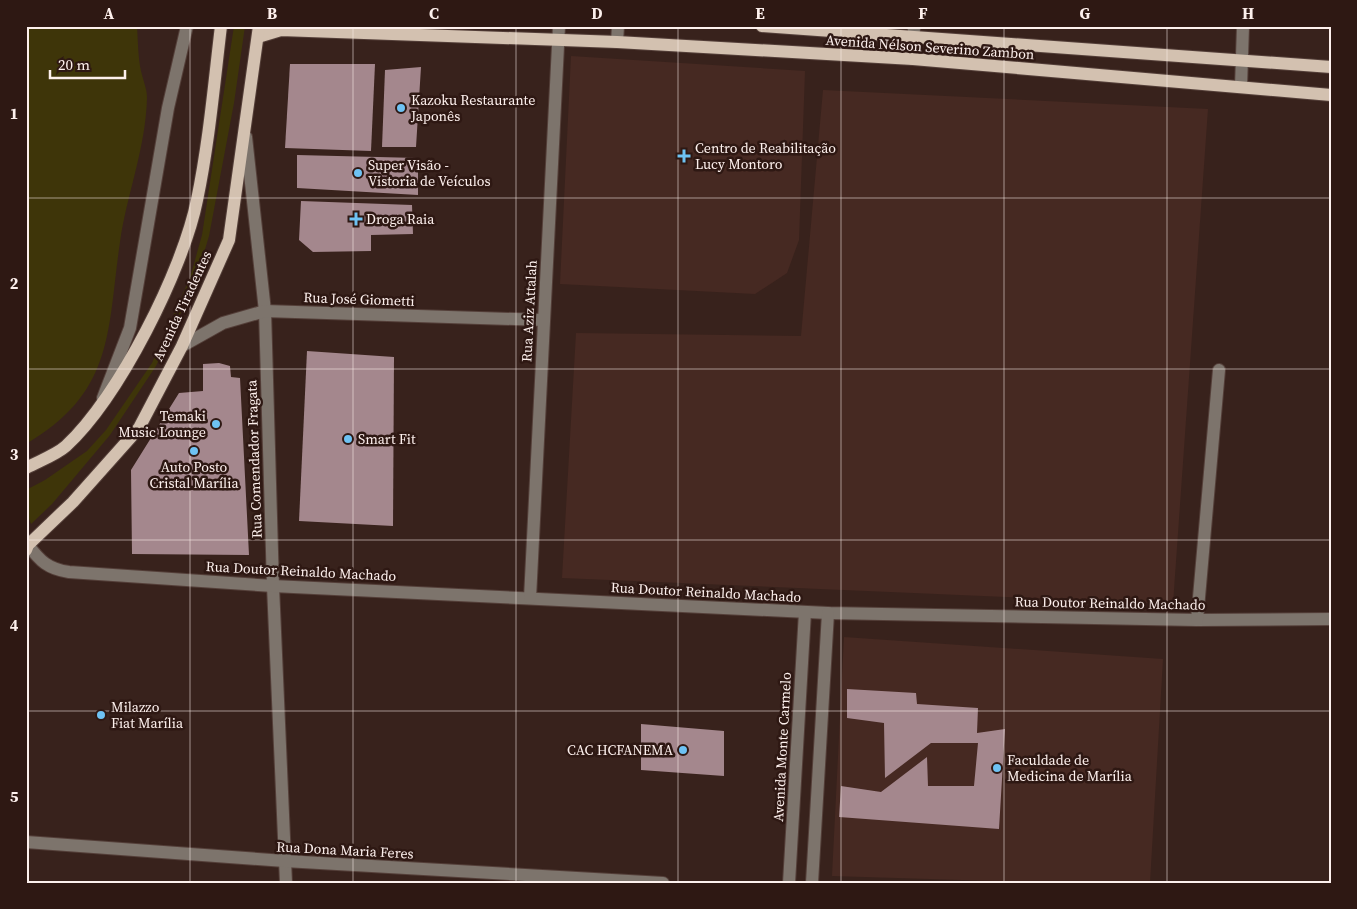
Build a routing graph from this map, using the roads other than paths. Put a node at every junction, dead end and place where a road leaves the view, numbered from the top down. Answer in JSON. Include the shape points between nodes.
{"nodes":[{"id":1,"x":187,"y":26,"type":"edge"},
{"id":2,"x":221,"y":26,"type":"edge"},
{"id":3,"x":559,"y":26,"type":"edge"},
{"id":4,"x":618,"y":26,"type":"edge"},
{"id":5,"x":762,"y":26,"type":"edge"},
{"id":6,"x":1243,"y":26,"type":"edge"},
{"id":7,"x":259,"y":31,"type":"edge"},
{"id":8,"x":913,"y":31,"type":"edge"},
{"id":9,"x":559,"y":40,"type":"junction"},
{"id":10,"x":617,"y":42,"type":"junction"},
{"id":11,"x":1051,"y":48,"type":"junction"},
{"id":12,"x":913,"y":58,"type":"junction"},
{"id":13,"x":1242,"y":60,"type":"junction"},
{"id":14,"x":1331,"y":67,"type":"edge"},
{"id":15,"x":1050,"y":70,"type":"junction"},
{"id":16,"x":1240,"y":87,"type":"junction"},
{"id":17,"x":1331,"y":95,"type":"edge"},
{"id":18,"x":245,"y":124,"type":"junction"},
{"id":19,"x":264,"y":311,"type":"junction"},
{"id":20,"x":543,"y":320,"type":"junction"},
{"id":21,"x":182,"y":346,"type":"junction"},
{"id":22,"x":1219,"y":370,"type":"dead end"},
{"id":23,"x":99,"y":408,"type":"junction"},
{"id":24,"x":26,"y":468,"type":"edge"},
{"id":25,"x":27,"y":542,"type":"edge"},
{"id":26,"x":273,"y":586,"type":"junction"},
{"id":27,"x":530,"y":598,"type":"junction"},
{"id":28,"x":805,"y":612,"type":"junction"},
{"id":29,"x":828,"y":613,"type":"junction"},
{"id":30,"x":1331,"y":619,"type":"edge"},
{"id":31,"x":1197,"y":620,"type":"junction"},
{"id":32,"x":26,"y":842,"type":"edge"},
{"id":33,"x":285,"y":861,"type":"junction"},
{"id":34,"x":286,"y":883,"type":"edge"},
{"id":35,"x":663,"y":883,"type":"edge"},
{"id":36,"x":789,"y":883,"type":"edge"},
{"id":37,"x":812,"y":883,"type":"edge"}],
"edges":[{"from":1,"to":23,"type":"street","via":[[168,108],[130,328]]},
{"from":2,"to":23,"type":"main road","name":"Avenida Tiradentes","via":[[197,201],[181,257],[134,351]]},
{"from":3,"to":9,"type":"street","name":"Rua Aziz Attalah"},
{"from":4,"to":10,"type":"street"},
{"from":5,"to":8,"type":"main road","name":"Avenida Nélson Severino Zambon"},
{"from":6,"to":13,"type":"street"},
{"from":7,"to":9,"type":"main road","name":"Avenida Nélson Severino Zambon"},
{"from":7,"to":18,"type":"main road","name":"Avenida Tiradentes"},
{"from":8,"to":11,"type":"main road","name":"Avenida Nélson Severino Zambon"},
{"from":8,"to":12,"type":"street"},
{"from":9,"to":10,"type":"main road","name":"Avenida Nélson Severino Zambon"},
{"from":9,"to":20,"type":"street","name":"Rua Aziz Attalah"},
{"from":10,"to":12,"type":"main road","name":"Avenida Nélson Severino Zambon"},
{"from":11,"to":13,"type":"main road","name":"Avenida Nélson Severino Zambon"},
{"from":11,"to":15,"type":"main road"},
{"from":12,"to":15,"type":"main road","name":"Avenida Nélson Severino Zambon"},
{"from":13,"to":14,"type":"main road","name":"Avenida Nélson Severino Zambon"},
{"from":13,"to":16,"type":"street"},
{"from":15,"to":16,"type":"main road","name":"Avenida Nélson Severino Zambon"},
{"from":16,"to":17,"type":"main road","name":"Avenida Nélson Severino Zambon"},
{"from":18,"to":19,"type":"street","name":"Rua Comendador Fragata"},
{"from":18,"to":21,"type":"main road","name":"Avenida Tiradentes","via":[[229,240]]},
{"from":19,"to":20,"type":"street","name":"Rua José Giometti"},
{"from":19,"to":21,"type":"street","name":"Rua José Giometti","via":[[223,323]]},
{"from":19,"to":26,"type":"street","name":"Rua Comendador Fragata"},
{"from":20,"to":27,"type":"street","name":"Rua Aziz Attalah"},
{"from":21,"to":25,"type":"main road","name":"Avenida Tiradentes","via":[[139,428],[73,502]]},
{"from":22,"to":31,"type":"street"},
{"from":23,"to":24,"type":"main road","name":"Avenida Tiradentes","via":[[65,447]]},
{"from":25,"to":26,"type":"street","name":"Rua Doutor Reinaldo Machado","via":[[42,563],[54,570]]},
{"from":26,"to":27,"type":"street","name":"Rua Doutor Reinaldo Machado"},
{"from":26,"to":33,"type":"street","name":"Rua Comendador Fragata"},
{"from":27,"to":28,"type":"street","name":"Rua Doutor Reinaldo Machado"},
{"from":28,"to":29,"type":"street","name":"Rua Doutor Reinaldo Machado"},
{"from":28,"to":36,"type":"street","name":"Avenida Monte Carmelo"},
{"from":29,"to":31,"type":"street","name":"Rua Doutor Reinaldo Machado"},
{"from":29,"to":37,"type":"street"},
{"from":30,"to":31,"type":"street","name":"Rua Doutor Reinaldo Machado"},
{"from":32,"to":33,"type":"street","name":"Rua Dona Maria Feres"},
{"from":33,"to":34,"type":"street","name":"Rua Comendador Fragata"},
{"from":33,"to":35,"type":"street","name":"Rua Dona Maria Feres"}]}
